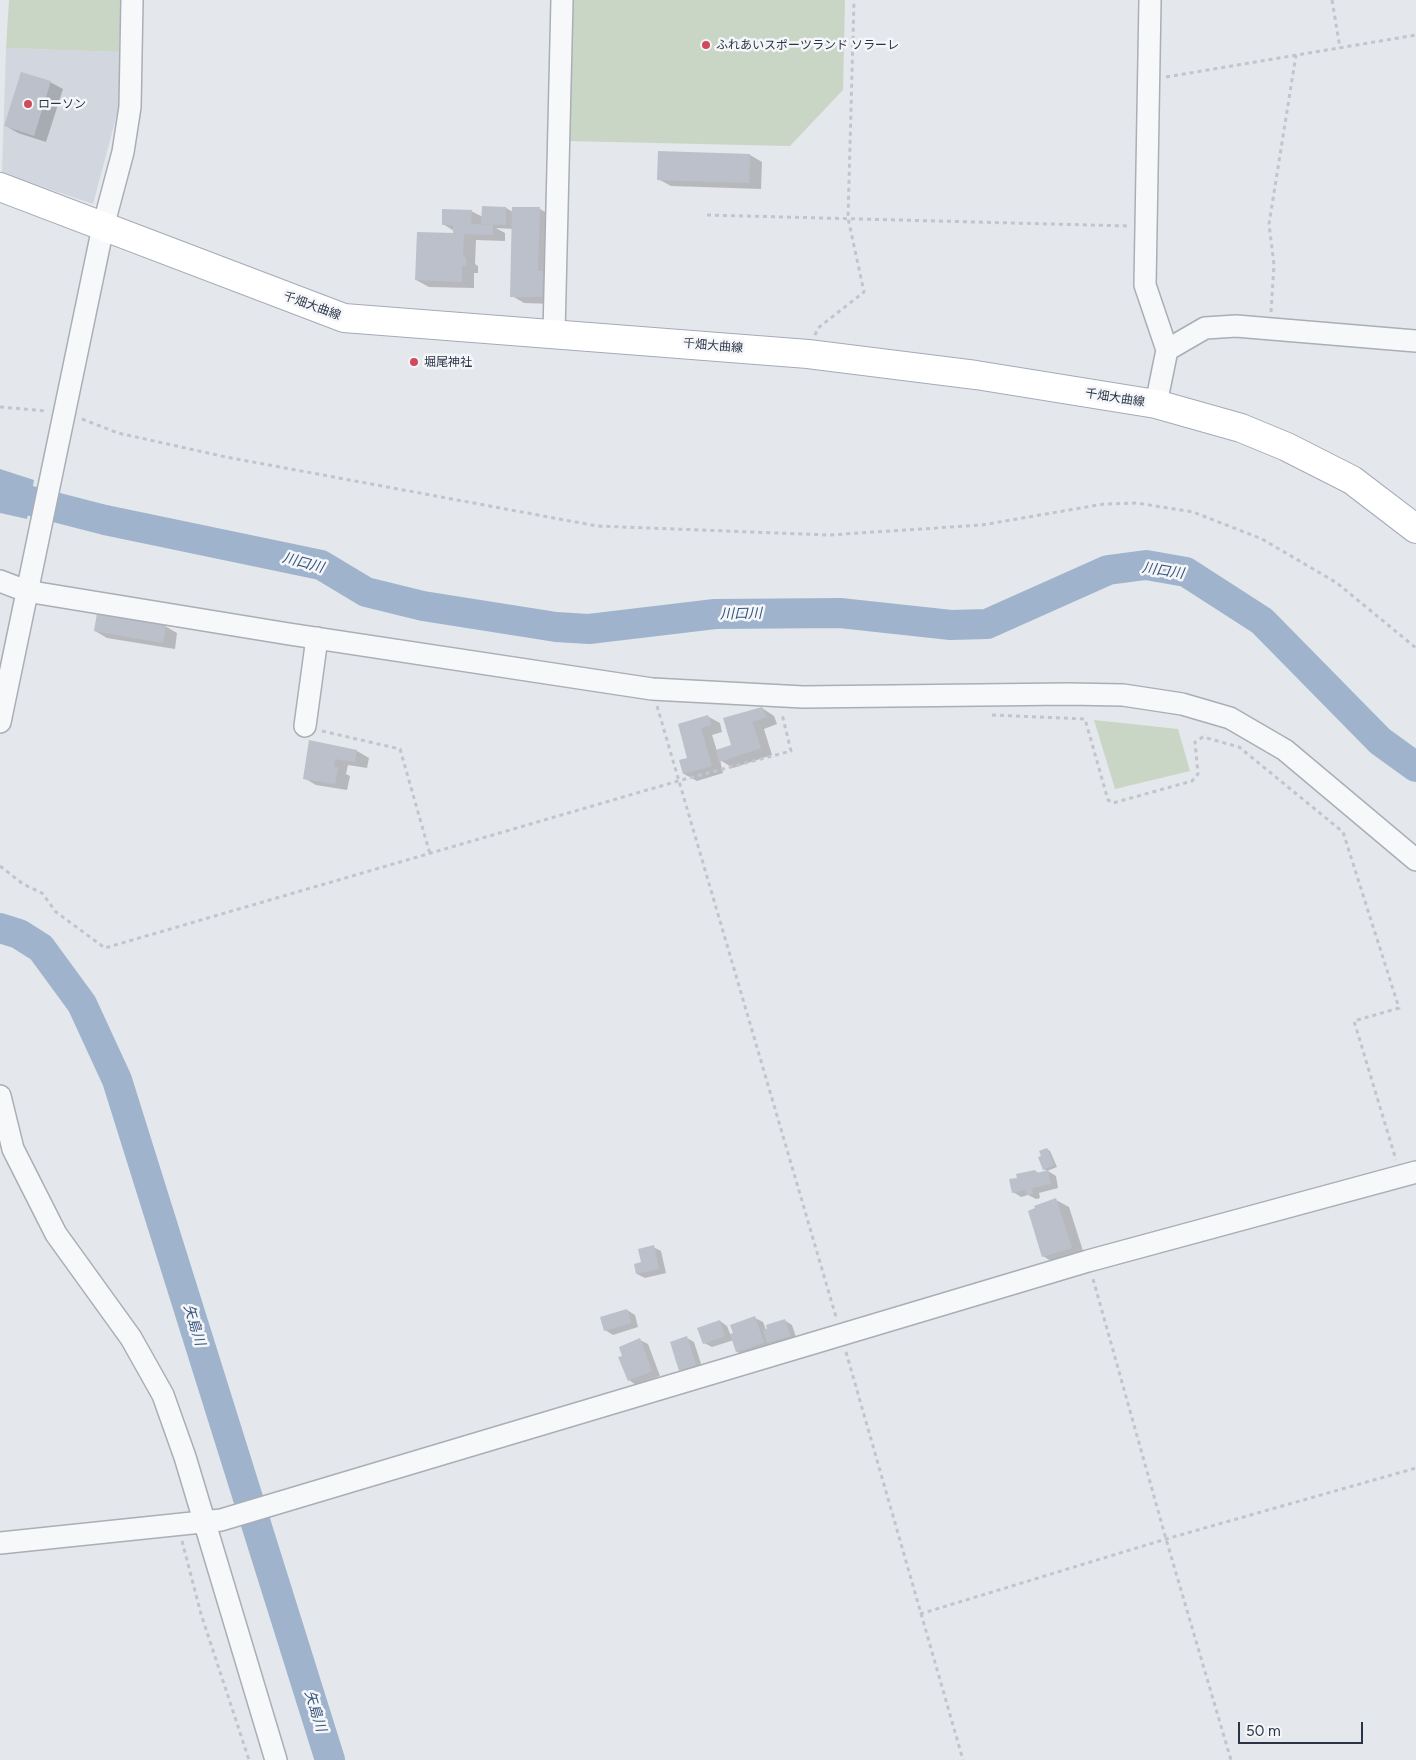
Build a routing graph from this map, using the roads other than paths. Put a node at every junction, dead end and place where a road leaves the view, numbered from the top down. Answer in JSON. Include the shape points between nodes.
{"nodes":[{"id":1,"x":132,"y":0,"type":"edge"},
{"id":2,"x":562,"y":0,"type":"edge"},
{"id":3,"x":1150,"y":0,"type":"edge"},
{"id":4,"x":0,"y":187,"type":"edge"},
{"id":5,"x":103,"y":227,"type":"junction"},
{"id":6,"x":554,"y":333,"type":"junction"},
{"id":7,"x":1416,"y":341,"type":"edge"},
{"id":8,"x":1167,"y":350,"type":"junction"},
{"id":9,"x":1156,"y":404,"type":"junction"},
{"id":10,"x":1416,"y":529,"type":"edge"},
{"id":11,"x":0,"y":581,"type":"edge"},
{"id":12,"x":28,"y":581,"type":"junction"},
{"id":13,"x":317,"y":638,"type":"junction"},
{"id":14,"x":0,"y":722,"type":"edge"},
{"id":15,"x":305,"y":726,"type":"road end"},
{"id":16,"x":1416,"y":860,"type":"edge"},
{"id":17,"x":0,"y":1096,"type":"edge"},
{"id":18,"x":1408,"y":1174,"type":"edge"},
{"id":19,"x":212,"y":1521,"type":"junction"},
{"id":20,"x":0,"y":1543,"type":"edge"},
{"id":21,"x":276,"y":1760,"type":"edge"}],
"edges":[{"from":1,"to":5,"type":"street","via":[[130,107],[123,152]]},
{"from":2,"to":6,"type":"street"},
{"from":3,"to":8,"type":"street","via":[[1145,285]]},
{"from":4,"to":5,"type":"main road","name":"千畑大曲線"},
{"from":5,"to":6,"type":"main road","name":"千畑大曲線","via":[[344,318]]},
{"from":5,"to":12,"type":"street"},
{"from":6,"to":9,"type":"main road","name":"千畑大曲線","via":[[808,354],[976,375]]},
{"from":7,"to":8,"type":"street","via":[[1236,326],[1205,328]]},
{"from":8,"to":9,"type":"street"},
{"from":9,"to":10,"type":"main road","name":"千畑大曲線","via":[[1241,428],[1286,447],[1352,480]]},
{"from":11,"to":12,"type":"street"},
{"from":12,"to":13,"type":"street"},
{"from":12,"to":14,"type":"street"},
{"from":13,"to":15,"type":"street"},
{"from":13,"to":16,"type":"street","via":[[652,689],[782,705],[803,698],[1068,694],[1123,695],[1182,704],[1230,718],[1285,750]]},
{"from":17,"to":19,"type":"street","via":[[13,1149],[56,1234],[131,1338],[163,1395]]},
{"from":18,"to":19,"type":"street","via":[[1088,1261],[292,1500]]},
{"from":19,"to":20,"type":"street"},
{"from":19,"to":21,"type":"street"}]}
